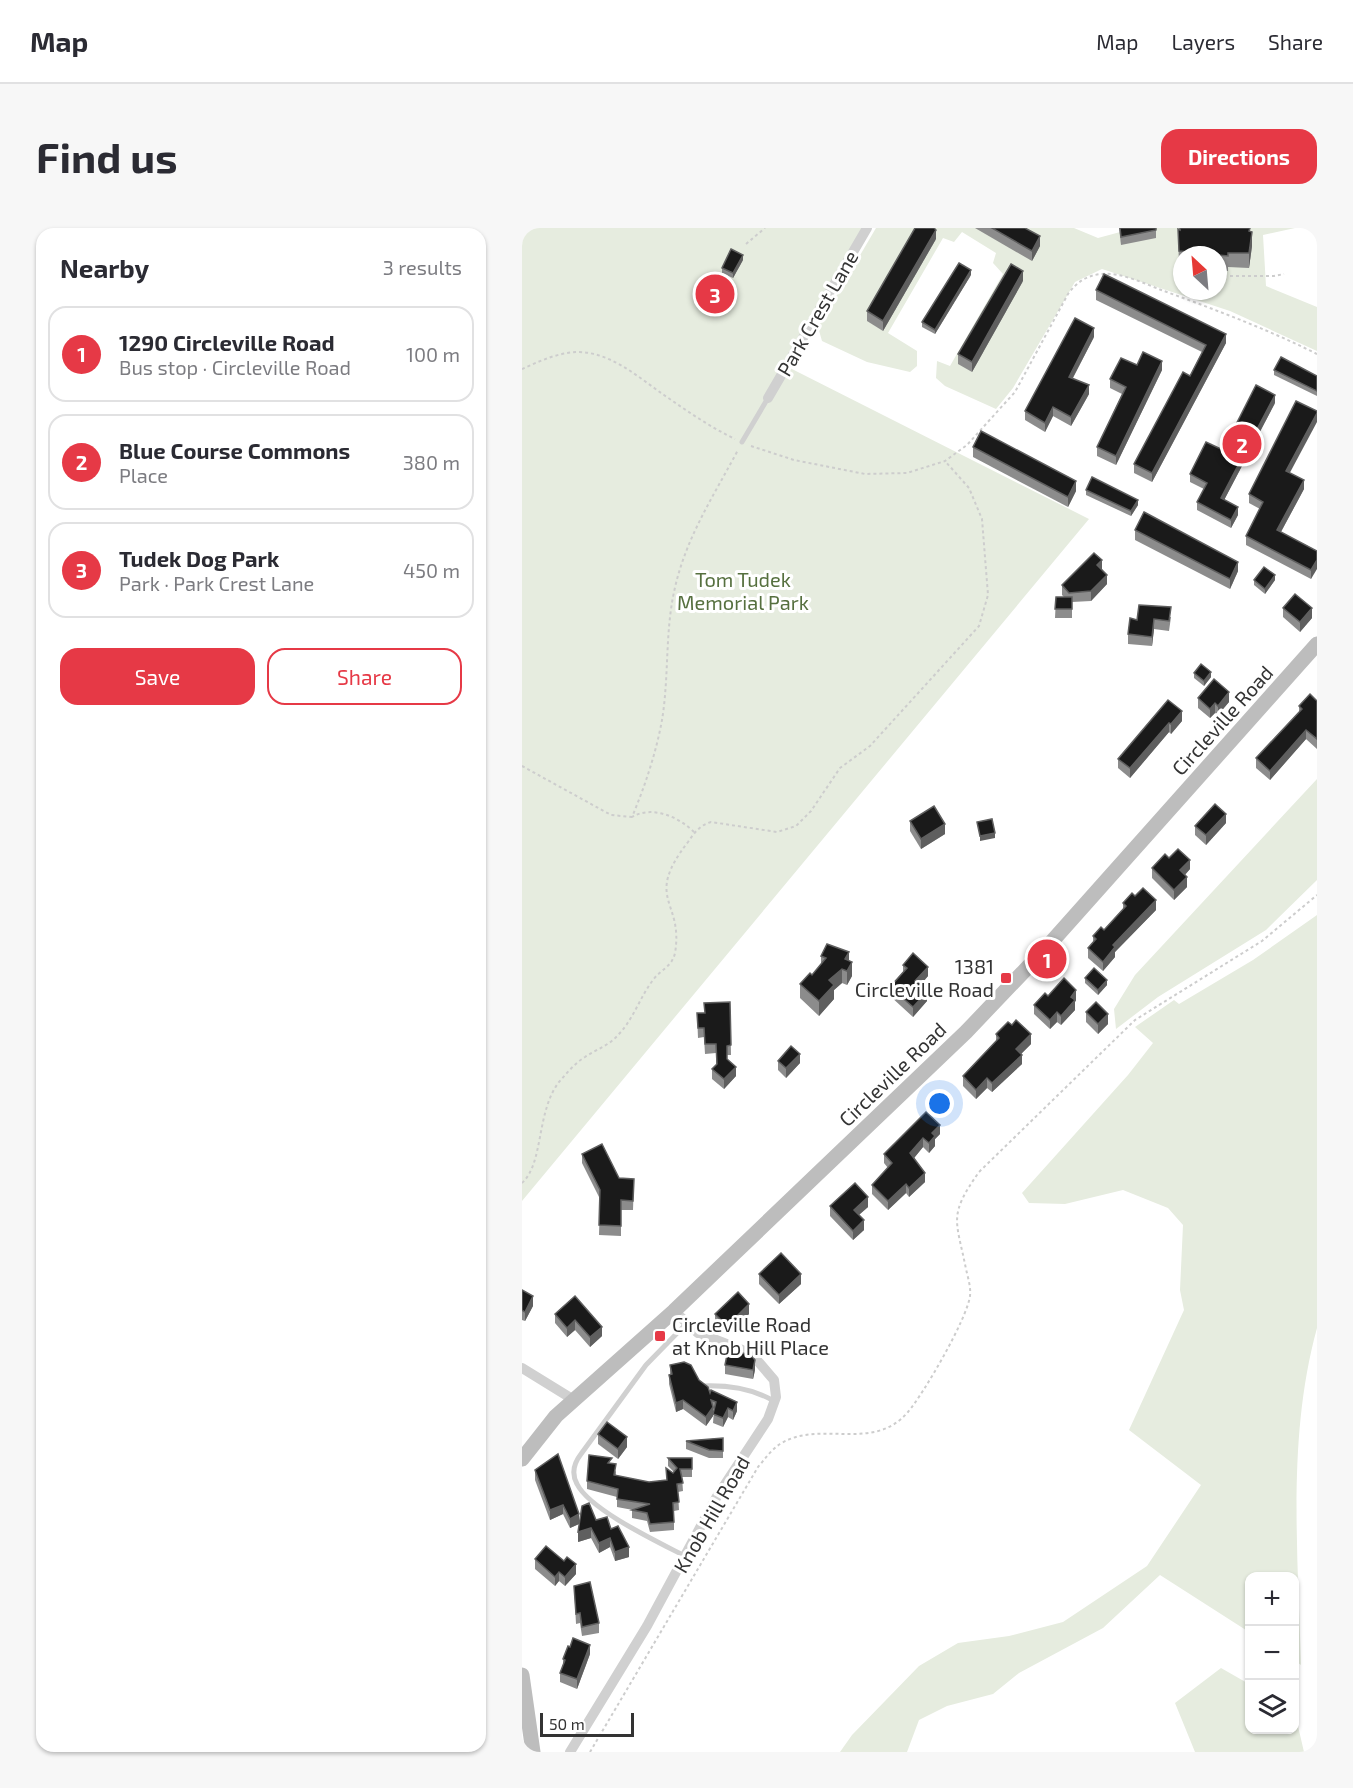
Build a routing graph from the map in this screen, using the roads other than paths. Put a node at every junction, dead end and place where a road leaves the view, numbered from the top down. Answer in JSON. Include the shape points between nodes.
{"nodes":[{"id":1,"x":867,"y":228,"type":"edge"},
{"id":2,"x":768,"y":398,"type":"joint"},
{"id":3,"x":742,"y":442,"type":"road end"},
{"id":4,"x":1317,"y":644,"type":"edge"},
{"id":5,"x":674,"y":1311,"type":"junction"},
{"id":6,"x":686,"y":1324,"type":"junction"},
{"id":7,"x":522,"y":1368,"type":"edge"},
{"id":8,"x":704,"y":1386,"type":"edge"},
{"id":9,"x":574,"y":1400,"type":"junction"},
{"id":10,"x":775,"y":1401,"type":"junction"},
{"id":11,"x":522,"y":1459,"type":"edge"},
{"id":12,"x":685,"y":1556,"type":"junction"},
{"id":13,"x":522,"y":1675,"type":"edge"},
{"id":14,"x":533,"y":1752,"type":"edge"},
{"id":15,"x":570,"y":1752,"type":"edge"}],
"edges":[{"from":1,"to":2,"type":"street","name":"Park Crest Lane"},
{"from":2,"to":3,"type":"lane"},
{"from":4,"to":5,"type":"street","name":"Circleville Road","via":[[974,1024]]},
{"from":5,"to":6,"type":"street"},
{"from":5,"to":9,"type":"street","name":"Circleville Road"},
{"from":6,"to":10,"type":"street","via":[[756,1359],[774,1380]]},
{"from":6,"to":12,"type":"lane","via":[[646,1365],[574,1468],[580,1489],[598,1504],[642,1534]]},
{"from":7,"to":9,"type":"street"},
{"from":8,"to":10,"type":"lane","via":[[756,1392]]},
{"from":9,"to":11,"type":"street","name":"Circleville Road","via":[[542,1431]]},
{"from":10,"to":12,"type":"street","name":"Knob Hill Road"},
{"from":12,"to":15,"type":"street","name":"Knob Hill Road"},
{"from":13,"to":14,"type":"street"}]}
